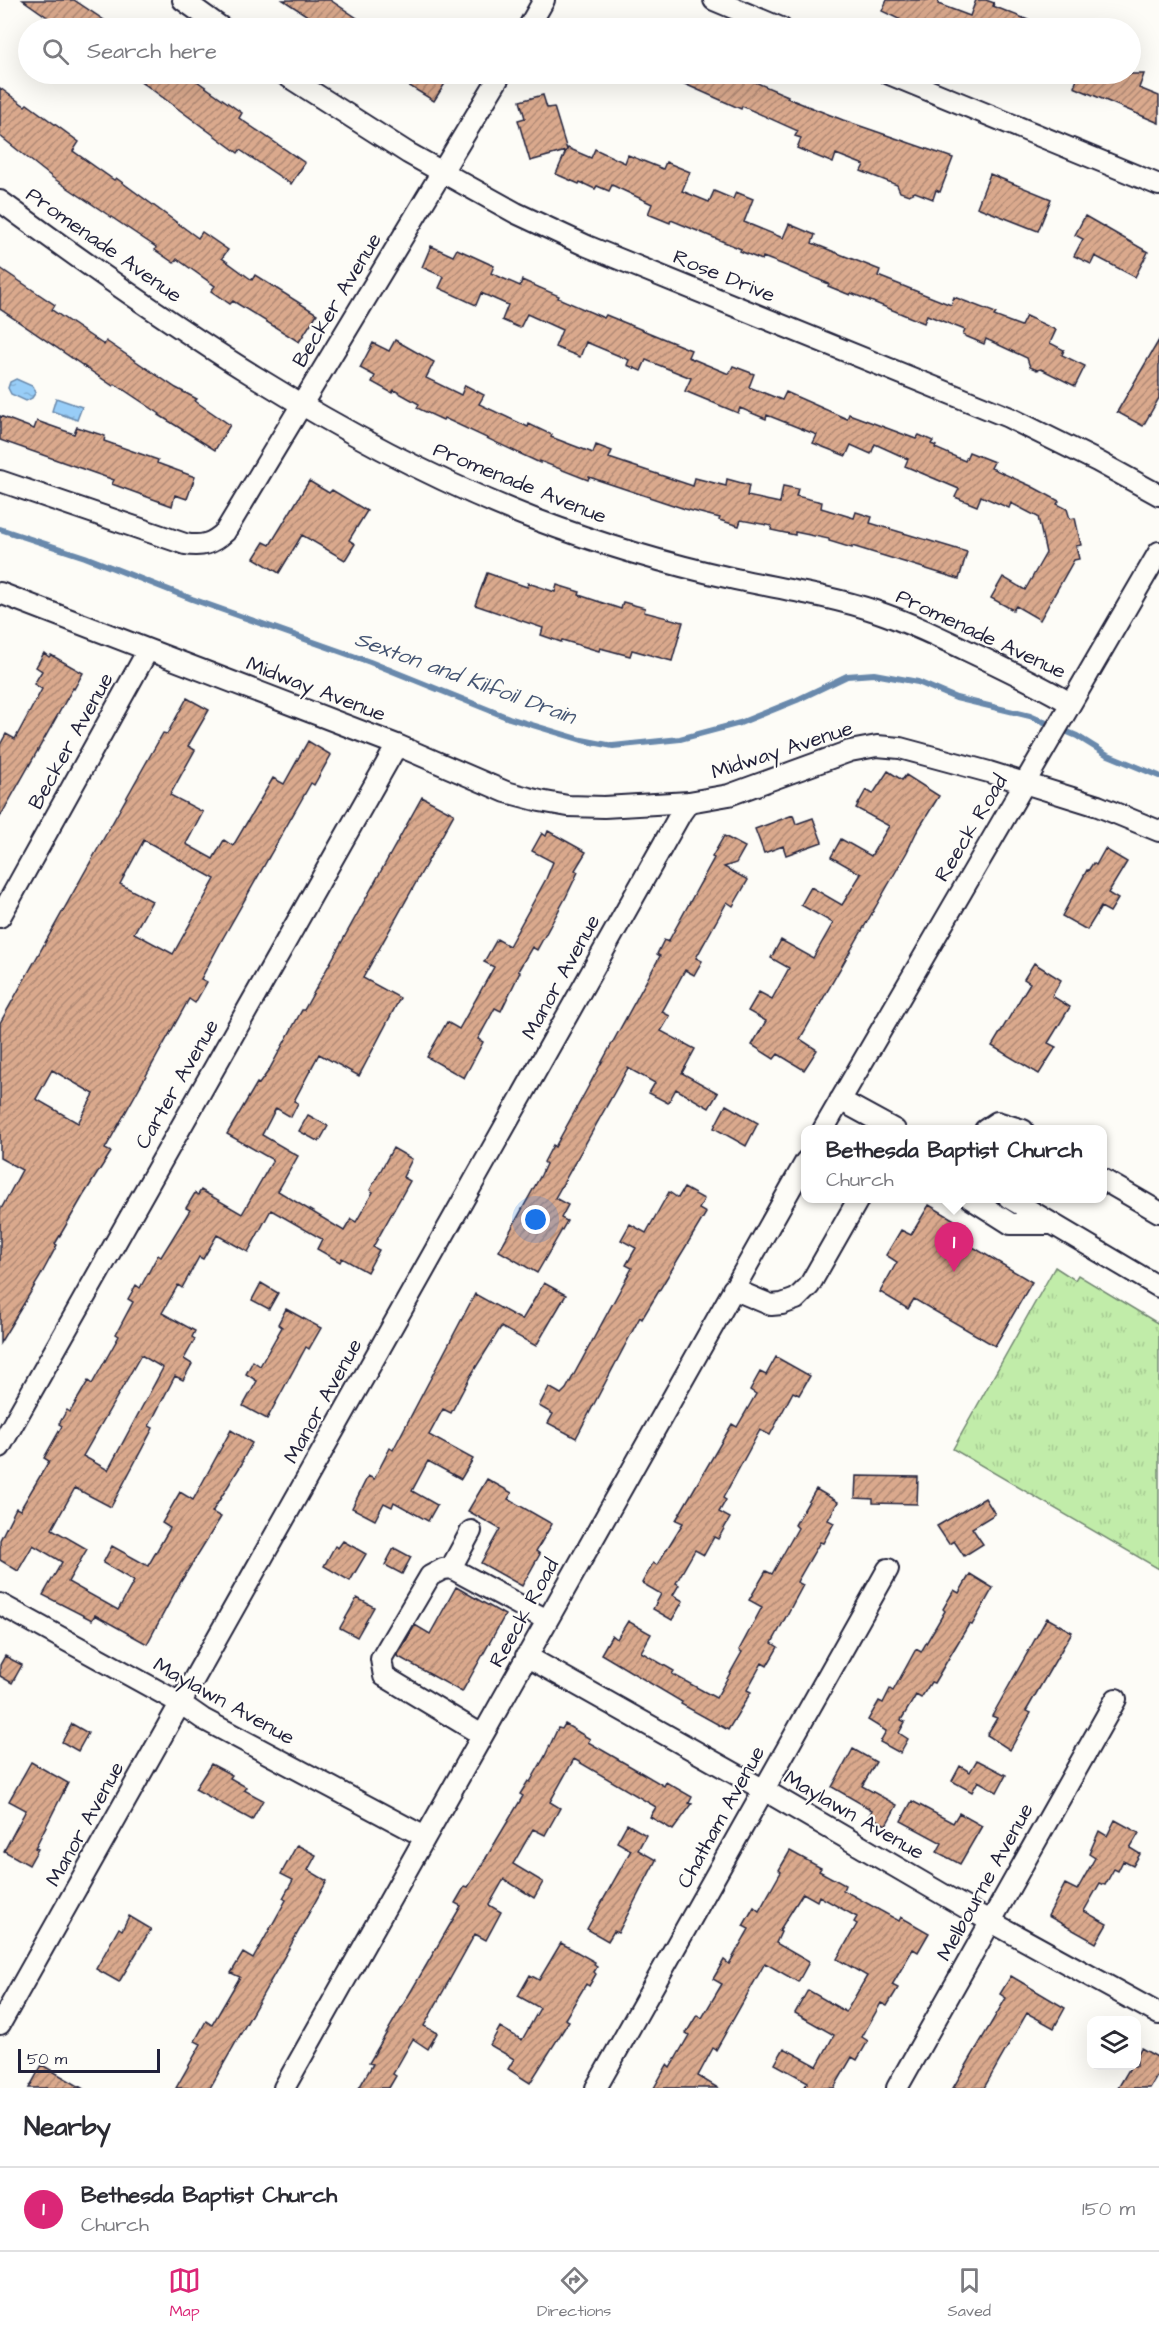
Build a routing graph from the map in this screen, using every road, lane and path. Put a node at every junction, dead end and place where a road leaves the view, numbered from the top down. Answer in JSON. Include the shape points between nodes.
{"nodes":[{"id":1,"x":183,"y":0,"type":"edge"},
{"id":2,"x":544,"y":0,"type":"edge"},
{"id":3,"x":714,"y":0,"type":"edge"},
{"id":4,"x":208,"y":18,"type":"edge"},
{"id":5,"x":534,"y":18,"type":"edge"},
{"id":6,"x":757,"y":18,"type":"edge"},
{"id":7,"x":300,"y":84,"type":"edge"},
{"id":8,"x":495,"y":84,"type":"edge"},
{"id":9,"x":913,"y":84,"type":"edge"},
{"id":10,"x":442,"y":172,"type":"junction"},
{"id":11,"x":1159,"y":185,"type":"edge"},
{"id":12,"x":0,"y":201,"type":"edge"},
{"id":13,"x":302,"y":403,"type":"junction"},
{"id":14,"x":0,"y":481,"type":"edge"},
{"id":15,"x":1159,"y":495,"type":"edge"},
{"id":16,"x":1159,"y":552,"type":"edge"},
{"id":17,"x":0,"y":593,"type":"edge"},
{"id":18,"x":148,"y":650,"type":"junction"},
{"id":19,"x":1068,"y":707,"type":"junction"},
{"id":20,"x":397,"y":745,"type":"junction"},
{"id":21,"x":1025,"y":785,"type":"junction"},
{"id":22,"x":689,"y":802,"type":"junction"},
{"id":23,"x":1159,"y":831,"type":"edge"},
{"id":24,"x":0,"y":917,"type":"edge"},
{"id":25,"x":840,"y":1100,"type":"junction"},
{"id":26,"x":826,"y":1125,"type":"edge"},
{"id":27,"x":886,"y":1125,"type":"edge"},
{"id":28,"x":992,"y":1125,"type":"edge"},
{"id":29,"x":1007,"y":1125,"type":"edge"},
{"id":30,"x":801,"y":1170,"type":"edge"},
{"id":31,"x":1107,"y":1182,"type":"edge"},
{"id":32,"x":856,"y":1203,"type":"edge"},
{"id":33,"x":978,"y":1203,"type":"edge"},
{"id":34,"x":1017,"y":1203,"type":"edge"},
{"id":35,"x":1159,"y":1212,"type":"edge"},
{"id":36,"x":1052,"y":1224,"type":"junction"},
{"id":37,"x":1159,"y":1287,"type":"edge"},
{"id":38,"x":733,"y":1290,"type":"junction"},
{"id":39,"x":0,"y":1447,"type":"edge"},
{"id":40,"x":471,"y":1532,"type":"dead end"},
{"id":41,"x":451,"y":1568,"type":"junction"},
{"id":42,"x":888,"y":1569,"type":"dead end"},
{"id":43,"x":0,"y":1604,"type":"edge"},
{"id":44,"x":547,"y":1620,"type":"junction"},
{"id":45,"x":526,"y":1656,"type":"junction"},
{"id":46,"x":1116,"y":1699,"type":"dead end"},
{"id":47,"x":180,"y":1703,"type":"junction"},
{"id":48,"x":482,"y":1735,"type":"junction"},
{"id":49,"x":764,"y":1790,"type":"junction"},
{"id":50,"x":424,"y":1837,"type":"junction"},
{"id":51,"x":990,"y":1922,"type":"junction"},
{"id":52,"x":1159,"y":2014,"type":"edge"},
{"id":53,"x":0,"y":2024,"type":"edge"},
{"id":54,"x":284,"y":2088,"type":"edge"},
{"id":55,"x":596,"y":2088,"type":"edge"},
{"id":56,"x":897,"y":2088,"type":"edge"}],
"edges":[{"from":1,"to":4,"type":"street"},
{"from":2,"to":5,"type":"street"},
{"from":3,"to":6,"type":"street"},
{"from":7,"to":10,"type":"street","name":"Rose Drive"},
{"from":8,"to":10,"type":"street","name":"Becker Avenue"},
{"from":9,"to":11,"type":"street"},
{"from":10,"to":13,"type":"street","name":"Becker Avenue"},
{"from":10,"to":15,"type":"street","name":"Rose Drive","via":[[587,246],[1008,417]]},
{"from":12,"to":13,"type":"street","name":"Promenade Avenue","via":[[174,324]]},
{"from":13,"to":14,"type":"street","name":"Becker Avenue","via":[[225,532],[207,545],[185,544]]},
{"from":13,"to":19,"type":"street","name":"Promenade Avenue","via":[[423,470],[535,519],[667,562],[831,598],[876,612],[928,631],[1047,689]]},
{"from":16,"to":19,"type":"street","name":"Reeck Road"},
{"from":17,"to":18,"type":"street","name":"Midway Avenue"},
{"from":18,"to":20,"type":"street","name":"Midway Avenue"},
{"from":18,"to":24,"type":"street","name":"Becker Avenue"},
{"from":19,"to":21,"type":"street","name":"Reeck Road"},
{"from":20,"to":22,"type":"street","name":"Midway Avenue","via":[[506,792],[540,801],[604,807]]},
{"from":20,"to":39,"type":"street","name":"Carter Avenue"},
{"from":21,"to":22,"type":"street","name":"Midway Avenue","via":[[900,748],[877,746],[850,751],[729,795]]},
{"from":21,"to":23,"type":"street","name":"Midway Avenue","via":[[1098,806]]},
{"from":21,"to":25,"type":"street","name":"Reeck Road"},
{"from":22,"to":47,"type":"street","name":"Manor Avenue"},
{"from":25,"to":26,"type":"street","name":"Reeck Road"},
{"from":25,"to":27,"type":"street"},
{"from":28,"to":29,"type":"street"},
{"from":30,"to":38,"type":"street","name":"Reeck Road"},
{"from":31,"to":35,"type":"street"},
{"from":32,"to":38,"type":"street","via":[[809,1286],[796,1299],[771,1305]]},
{"from":33,"to":36,"type":"street","via":[[1011,1224]]},
{"from":34,"to":36,"type":"street"},
{"from":36,"to":37,"type":"street"},
{"from":38,"to":44,"type":"street","name":"Reeck Road"},
{"from":40,"to":41,"type":"street"},
{"from":41,"to":44,"type":"street"},
{"from":41,"to":48,"type":"street","via":[[430,1576],[381,1659],[381,1668],[388,1679]]},
{"from":42,"to":49,"type":"street","name":"Chatham Avenue"},
{"from":43,"to":47,"type":"street","name":"Maylawn Avenue"},
{"from":44,"to":45,"type":"street","name":"Reeck Road"},
{"from":45,"to":48,"type":"street","name":"Reeck Road"},
{"from":45,"to":49,"type":"street","name":"Maylawn Avenue"},
{"from":46,"to":51,"type":"street","name":"Melbourne Avenue"},
{"from":47,"to":50,"type":"street","name":"Maylawn Avenue"},
{"from":47,"to":53,"type":"street","name":"Manor Avenue"},
{"from":48,"to":50,"type":"street","name":"Reeck Road"},
{"from":49,"to":51,"type":"street","name":"Maylawn Avenue"},
{"from":49,"to":55,"type":"street","name":"Chatham Avenue"},
{"from":50,"to":54,"type":"street","name":"Reeck Road"},
{"from":51,"to":52,"type":"street","name":"Maylawn Avenue"},
{"from":51,"to":56,"type":"street","name":"Melbourne Avenue"}]}
